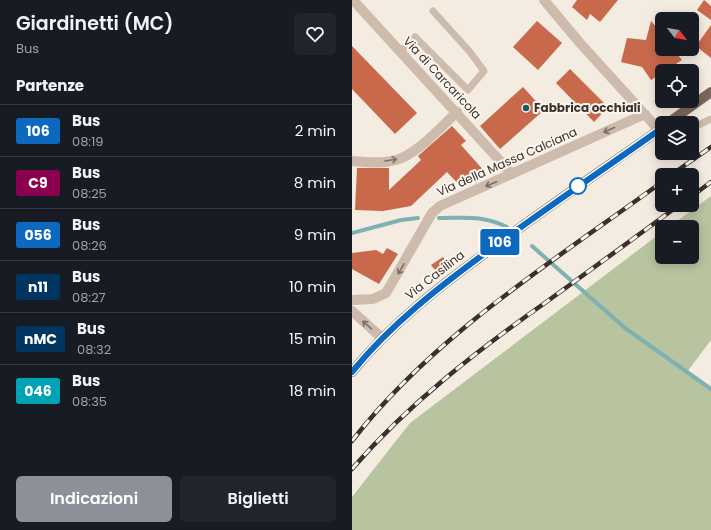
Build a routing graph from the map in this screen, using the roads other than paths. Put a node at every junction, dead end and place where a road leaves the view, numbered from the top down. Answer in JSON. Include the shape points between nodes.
{"nodes":[{"id":1,"x":352,"y":0,"type":"edge"},
{"id":2,"x":544,"y":0,"type":"edge"},
{"id":3,"x":433,"y":11,"type":"dead end"},
{"id":4,"x":400,"y":52,"type":"junction"},
{"id":5,"x":711,"y":92,"type":"edge"},
{"id":6,"x":457,"y":112,"type":"junction"},
{"id":7,"x":645,"y":114,"type":"junction"},
{"id":8,"x":678,"y":116,"type":"edge"},
{"id":9,"x":711,"y":119,"type":"edge"},
{"id":10,"x":655,"y":123,"type":"edge"},
{"id":11,"x":699,"y":125,"type":"edge"},
{"id":12,"x":655,"y":133,"type":"edge"},
{"id":13,"x":352,"y":161,"type":"edge"},
{"id":14,"x":512,"y":174,"type":"junction"},
{"id":15,"x":352,"y":300,"type":"edge"},
{"id":16,"x":352,"y":311,"type":"edge"},
{"id":17,"x":382,"y":338,"type":"junction"},
{"id":18,"x":352,"y":372,"type":"edge"}],
"edges":[{"from":1,"to":4,"type":"street","name":"Via di Carcaricola"},
{"from":2,"to":7,"type":"street"},
{"from":3,"to":4,"type":"lane","via":[[484,71],[468,90],[415,37]]},
{"from":4,"to":6,"type":"street","name":"Via di Carcaricola"},
{"from":5,"to":8,"type":"main road"},
{"from":13,"to":6,"type":"street","one_way":true,"via":[[382,162],[402,158]]},
{"from":6,"to":14,"type":"street","name":"Via di Carcaricola"},
{"from":7,"to":10,"type":"street"},
{"from":7,"to":14,"type":"street","name":"Via della Massa Calciana","one_way":true},
{"from":9,"to":11,"type":"lane"},
{"from":12,"to":17,"type":"main road","name":"Via Casilina","via":[[442,285]]},
{"from":14,"to":15,"type":"street","name":"Via della Massa Calciana","one_way":true,"via":[[440,206],[432,213],[386,293],[373,299]]},
{"from":17,"to":16,"type":"street","one_way":true},
{"from":17,"to":18,"type":"main road","name":"Via Casilina"}]}
